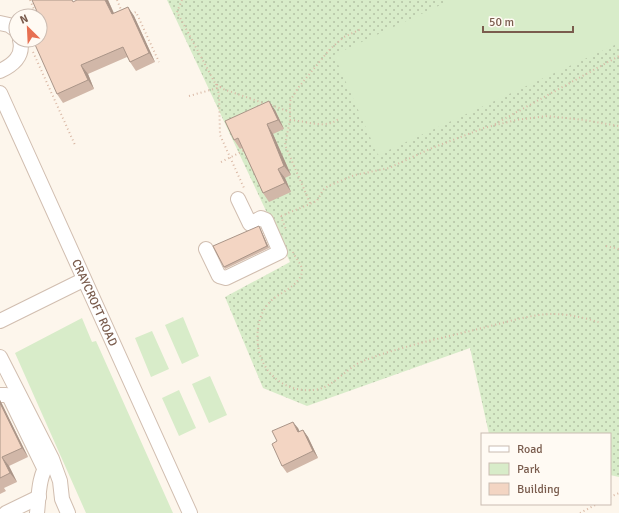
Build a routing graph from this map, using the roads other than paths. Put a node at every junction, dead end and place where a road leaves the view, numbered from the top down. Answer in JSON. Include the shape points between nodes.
{"nodes":[{"id":1,"x":22,"y":48,"type":"edge"},
{"id":2,"x":0,"y":71,"type":"edge"},
{"id":3,"x":0,"y":93,"type":"edge"},
{"id":4,"x":242,"y":194,"type":"road end"},
{"id":5,"x":206,"y":249,"type":"dead end"},
{"id":6,"x":83,"y":280,"type":"junction"},
{"id":7,"x":0,"y":321,"type":"edge"},
{"id":8,"x":0,"y":357,"type":"edge"},
{"id":9,"x":0,"y":395,"type":"edge"},
{"id":10,"x":48,"y":464,"type":"junction"},
{"id":11,"x":38,"y":497,"type":"junction"},
{"id":12,"x":62,"y":506,"type":"edge"},
{"id":13,"x":6,"y":513,"type":"edge"},
{"id":14,"x":37,"y":513,"type":"edge"},
{"id":15,"x":68,"y":513,"type":"edge"},
{"id":16,"x":190,"y":513,"type":"edge"}],
"edges":[{"from":1,"to":2,"type":"street","via":[[18,59]]},
{"from":3,"to":6,"type":"street","name":"CRAYCROFT ROAD"},
{"from":4,"to":5,"type":"street","via":[[250,224],[264,218],[279,249],[278,254],[226,278],[219,276]]},
{"from":6,"to":7,"type":"street"},
{"from":6,"to":16,"type":"street","name":"CRAYCROFT ROAD"},
{"from":8,"to":10,"type":"street"},
{"from":9,"to":10,"type":"street","via":[[10,398]]},
{"from":10,"to":11,"type":"street","via":[[40,482]]},
{"from":10,"to":12,"type":"street","via":[[60,481]]},
{"from":11,"to":13,"type":"street"},
{"from":11,"to":14,"type":"street"},
{"from":12,"to":15,"type":"street"}]}
